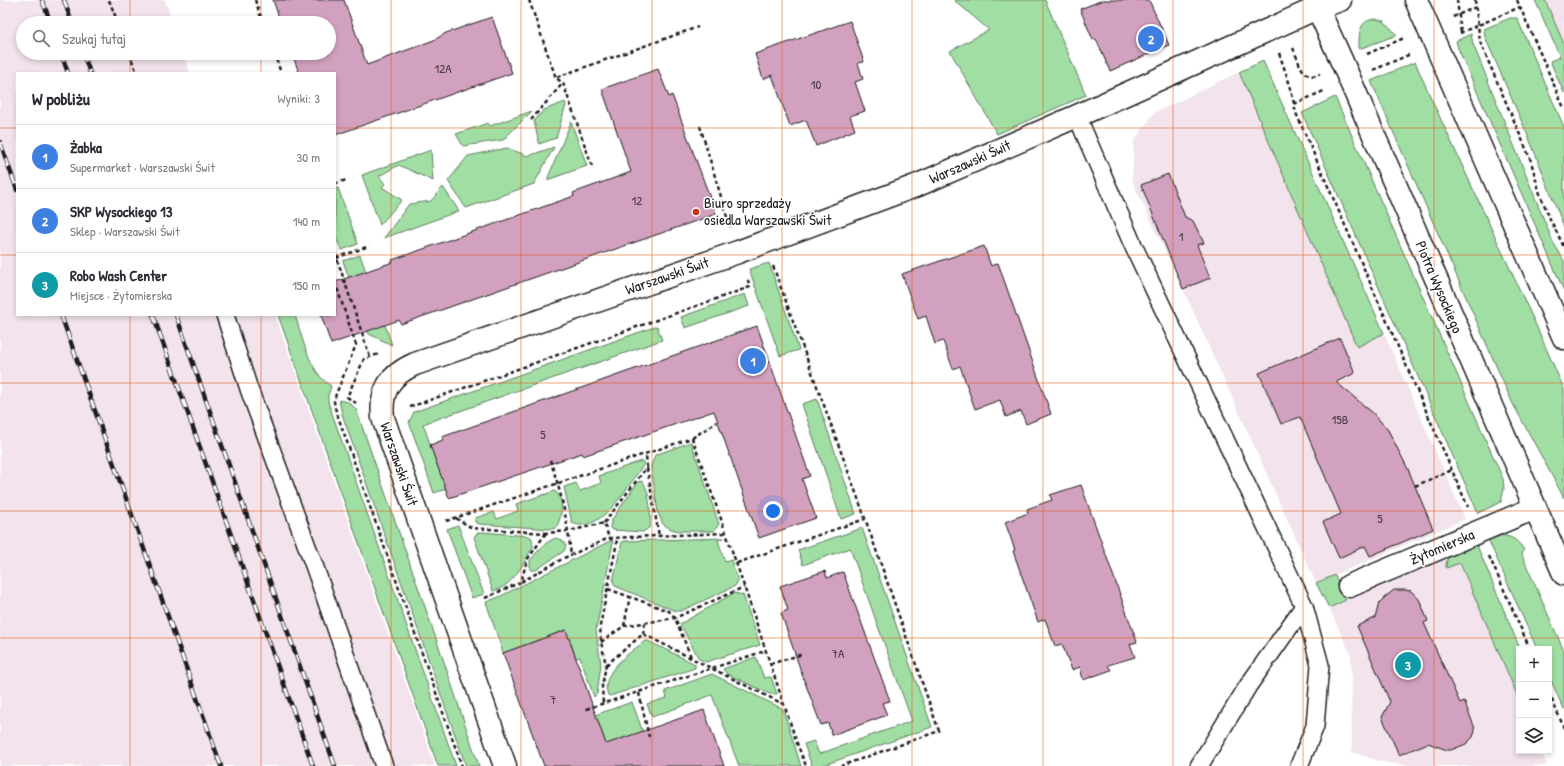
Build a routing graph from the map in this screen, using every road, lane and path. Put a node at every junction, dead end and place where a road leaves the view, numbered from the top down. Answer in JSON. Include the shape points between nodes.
{"nodes":[{"id":1,"x":109,"y":0,"type":"edge"},
{"id":2,"x":255,"y":0,"type":"edge"},
{"id":3,"x":529,"y":0,"type":"edge"},
{"id":4,"x":1340,"y":0,"type":"edge"},
{"id":5,"x":1416,"y":0,"type":"edge"},
{"id":6,"x":1457,"y":0,"type":"edge"},
{"id":7,"x":1475,"y":0,"type":"edge"},
{"id":8,"x":1517,"y":0,"type":"edge"},
{"id":9,"x":1320,"y":3,"type":"edge"},
{"id":10,"x":1476,"y":7,"type":"junction"},
{"id":11,"x":1520,"y":7,"type":"junction"},
{"id":12,"x":1459,"y":14,"type":"junction"},
{"id":13,"x":115,"y":16,"type":"edge"},
{"id":14,"x":261,"y":16,"type":"edge"},
{"id":15,"x":1478,"y":26,"type":"junction"},
{"id":16,"x":698,"y":27,"type":"dead end"},
{"id":17,"x":1461,"y":33,"type":"junction"},
{"id":18,"x":1432,"y":36,"type":"junction"},
{"id":19,"x":1292,"y":45,"type":"dead end"},
{"id":20,"x":1277,"y":49,"type":"dead end"},
{"id":21,"x":132,"y":60,"type":"edge"},
{"id":22,"x":276,"y":60,"type":"edge"},
{"id":23,"x":137,"y":72,"type":"edge"},
{"id":24,"x":281,"y":72,"type":"edge"},
{"id":25,"x":1346,"y":72,"type":"junction"},
{"id":26,"x":556,"y":78,"type":"junction"},
{"id":27,"x":563,"y":83,"type":"junction"},
{"id":28,"x":1294,"y":104,"type":"junction"},
{"id":29,"x":1564,"y":108,"type":"edge"},
{"id":30,"x":1077,"y":116,"type":"junction"},
{"id":31,"x":531,"y":120,"type":"dead end"},
{"id":32,"x":700,"y":126,"type":"dead end"},
{"id":33,"x":593,"y":169,"type":"dead end"},
{"id":34,"x":346,"y":180,"type":"dead end"},
{"id":35,"x":336,"y":184,"type":"edge"},
{"id":36,"x":730,"y":230,"type":"dead end"},
{"id":37,"x":369,"y":246,"type":"dead end"},
{"id":38,"x":1564,"y":247,"type":"edge"},
{"id":39,"x":336,"y":258,"type":"joint"},
{"id":40,"x":773,"y":265,"type":"dead end"},
{"id":41,"x":745,"y":274,"type":"dead end"},
{"id":42,"x":336,"y":285,"type":"edge"},
{"id":43,"x":225,"y":316,"type":"edge"},
{"id":44,"x":1564,"y":338,"type":"edge"},
{"id":45,"x":370,"y":357,"type":"dead end"},
{"id":46,"x":407,"y":409,"type":"dead end"},
{"id":47,"x":718,"y":422,"type":"dead end"},
{"id":48,"x":692,"y":438,"type":"junction"},
{"id":49,"x":646,"y":453,"type":"junction"},
{"id":50,"x":550,"y":460,"type":"dead end"},
{"id":51,"x":647,"y":467,"type":"junction"},
{"id":52,"x":1452,"y":470,"type":"junction"},
{"id":53,"x":559,"y":484,"type":"junction"},
{"id":54,"x":1414,"y":486,"type":"dead end"},
{"id":55,"x":1535,"y":508,"type":"junction"},
{"id":56,"x":866,"y":519,"type":"junction"},
{"id":57,"x":604,"y":523,"type":"junction"},
{"id":58,"x":569,"y":531,"type":"junction"},
{"id":59,"x":1479,"y":532,"type":"junction"},
{"id":60,"x":546,"y":533,"type":"junction"},
{"id":61,"x":726,"y":533,"type":"junction"},
{"id":62,"x":659,"y":536,"type":"junction"},
{"id":63,"x":609,"y":538,"type":"junction"},
{"id":64,"x":571,"y":556,"type":"junction"},
{"id":65,"x":737,"y":563,"type":"junction"},
{"id":66,"x":1564,"y":574,"type":"edge"},
{"id":67,"x":521,"y":582,"type":"junction"},
{"id":68,"x":1349,"y":586,"type":"dead end"},
{"id":69,"x":744,"y":587,"type":"junction"},
{"id":70,"x":608,"y":589,"type":"junction"},
{"id":71,"x":630,"y":596,"type":"junction"},
{"id":72,"x":485,"y":598,"type":"dead end"},
{"id":73,"x":1304,"y":606,"type":"junction"},
{"id":74,"x":675,"y":618,"type":"junction"},
{"id":75,"x":644,"y":623,"type":"junction"},
{"id":76,"x":624,"y":626,"type":"junction"},
{"id":77,"x":643,"y":634,"type":"junction"},
{"id":78,"x":601,"y":642,"type":"junction"},
{"id":79,"x":1529,"y":646,"type":"edge"},
{"id":80,"x":765,"y":650,"type":"junction"},
{"id":81,"x":803,"y":654,"type":"dead end"},
{"id":82,"x":691,"y":657,"type":"junction"},
{"id":83,"x":770,"y":664,"type":"junction"},
{"id":84,"x":606,"y":665,"type":"junction"},
{"id":85,"x":711,"y":668,"type":"junction"},
{"id":86,"x":639,"y":693,"type":"junction"},
{"id":87,"x":1552,"y":700,"type":"edge"},
{"id":88,"x":603,"y":704,"type":"junction"},
{"id":89,"x":784,"y":704,"type":"junction"},
{"id":90,"x":586,"y":709,"type":"dead end"},
{"id":91,"x":1564,"y":728,"type":"edge"},
{"id":92,"x":649,"y":737,"type":"dead end"},
{"id":93,"x":384,"y":766,"type":"edge"},
{"id":94,"x":462,"y":766,"type":"edge"},
{"id":95,"x":505,"y":766,"type":"edge"},
{"id":96,"x":806,"y":766,"type":"edge"},
{"id":97,"x":841,"y":766,"type":"edge"},
{"id":98,"x":1199,"y":766,"type":"edge"},
{"id":99,"x":1299,"y":766,"type":"edge"}],
"edges":[{"from":1,"to":13,"type":"path"},
{"from":2,"to":14,"type":"path"},
{"from":3,"to":26,"type":"path"},
{"from":4,"to":9,"type":"street","name":"Warszawski Świt"},
{"from":5,"to":18,"type":"street"},
{"from":6,"to":12,"type":"path"},
{"from":7,"to":10,"type":"path"},
{"from":8,"to":11,"type":"path"},
{"from":9,"to":25,"type":"street","name":"Piotra Wysockiego"},
{"from":9,"to":30,"type":"street","name":"Warszawski Świt"},
{"from":10,"to":12,"type":"path"},
{"from":10,"to":15,"type":"path"},
{"from":11,"to":15,"type":"path"},
{"from":11,"to":29,"type":"path"},
{"from":12,"to":17,"type":"path"},
{"from":12,"to":18,"type":"path"},
{"from":15,"to":17,"type":"path"},
{"from":15,"to":38,"type":"path","via":[[1480,42],[1530,158],[1550,219]]},
{"from":16,"to":26,"type":"path"},
{"from":17,"to":18,"type":"path"},
{"from":18,"to":25,"type":"path"},
{"from":18,"to":25,"type":"path"},
{"from":18,"to":44,"type":"street"},
{"from":19,"to":25,"type":"path","via":[[1304,73],[1309,76]]},
{"from":20,"to":28,"type":"path"},
{"from":21,"to":23,"type":"path"},
{"from":22,"to":24,"type":"path"},
{"from":25,"to":28,"type":"path"},
{"from":25,"to":55,"type":"street","name":"Piotra Wysockiego"},
{"from":26,"to":27,"type":"path"},
{"from":27,"to":31,"type":"path"},
{"from":27,"to":33,"type":"path"},
{"from":28,"to":52,"type":"path","via":[[1302,128]]},
{"from":30,"to":73,"type":"lane","via":[[1133,245]]},
{"from":30,"to":95,"type":"street","name":"Warszawski Świt","via":[[911,187],[738,252],[414,364],[401,370],[388,384],[382,411],[383,418]]},
{"from":32,"to":36,"type":"path"},
{"from":34,"to":35,"type":"path"},
{"from":37,"to":39,"type":"path"},
{"from":39,"to":45,"type":"path"},
{"from":40,"to":56,"type":"path"},
{"from":41,"to":46,"type":"path","via":[[750,287]]},
{"from":42,"to":94,"type":"path","via":[[356,344],[336,394],[335,408]]},
{"from":43,"to":93,"type":"lane"},
{"from":47,"to":48,"type":"path"},
{"from":48,"to":49,"type":"path"},
{"from":48,"to":61,"type":"path"},
{"from":49,"to":51,"type":"path"},
{"from":49,"to":53,"type":"path"},
{"from":50,"to":53,"type":"path"},
{"from":51,"to":57,"type":"path"},
{"from":51,"to":62,"type":"path"},
{"from":52,"to":54,"type":"path"},
{"from":52,"to":59,"type":"path"},
{"from":53,"to":58,"type":"path"},
{"from":53,"to":60,"type":"path","via":[[456,518],[472,528]]},
{"from":55,"to":59,"type":"street","name":"Żytomierska"},
{"from":55,"to":66,"type":"street","name":"Piotra Wysockiego"},
{"from":56,"to":65,"type":"path"},
{"from":56,"to":97,"type":"path","via":[[939,731]]},
{"from":57,"to":58,"type":"path"},
{"from":57,"to":63,"type":"path"},
{"from":58,"to":60,"type":"path"},
{"from":58,"to":64,"type":"path"},
{"from":59,"to":68,"type":"street","name":"Żytomierska"},
{"from":59,"to":79,"type":"path"},
{"from":60,"to":67,"type":"path","via":[[527,560]]},
{"from":61,"to":62,"type":"path"},
{"from":61,"to":65,"type":"path"},
{"from":62,"to":63,"type":"path"},
{"from":63,"to":64,"type":"path"},
{"from":63,"to":70,"type":"path","via":[[617,542]]},
{"from":64,"to":67,"type":"path"},
{"from":65,"to":69,"type":"path"},
{"from":67,"to":72,"type":"path"},
{"from":69,"to":74,"type":"path"},
{"from":69,"to":80,"type":"path"},
{"from":70,"to":71,"type":"path"},
{"from":70,"to":78,"type":"path","via":[[600,626]]},
{"from":71,"to":74,"type":"path","via":[[669,611]]},
{"from":71,"to":76,"type":"path"},
{"from":73,"to":98,"type":"lane","via":[[1248,686]]},
{"from":73,"to":99,"type":"lane","via":[[1320,665],[1315,726]]},
{"from":74,"to":75,"type":"path"},
{"from":74,"to":82,"type":"path"},
{"from":75,"to":76,"type":"path"},
{"from":75,"to":77,"type":"path"},
{"from":76,"to":78,"type":"path"},
{"from":77,"to":82,"type":"path"},
{"from":77,"to":84,"type":"path"},
{"from":78,"to":84,"type":"path"},
{"from":80,"to":83,"type":"path"},
{"from":80,"to":85,"type":"path"},
{"from":81,"to":83,"type":"path"},
{"from":82,"to":85,"type":"path"},
{"from":83,"to":89,"type":"path"},
{"from":84,"to":88,"type":"path","via":[[602,686]]},
{"from":85,"to":86,"type":"path"},
{"from":85,"to":89,"type":"path"},
{"from":86,"to":88,"type":"path"},
{"from":86,"to":92,"type":"path"},
{"from":87,"to":91,"type":"path"},
{"from":88,"to":90,"type":"path"},
{"from":89,"to":96,"type":"path"}]}
